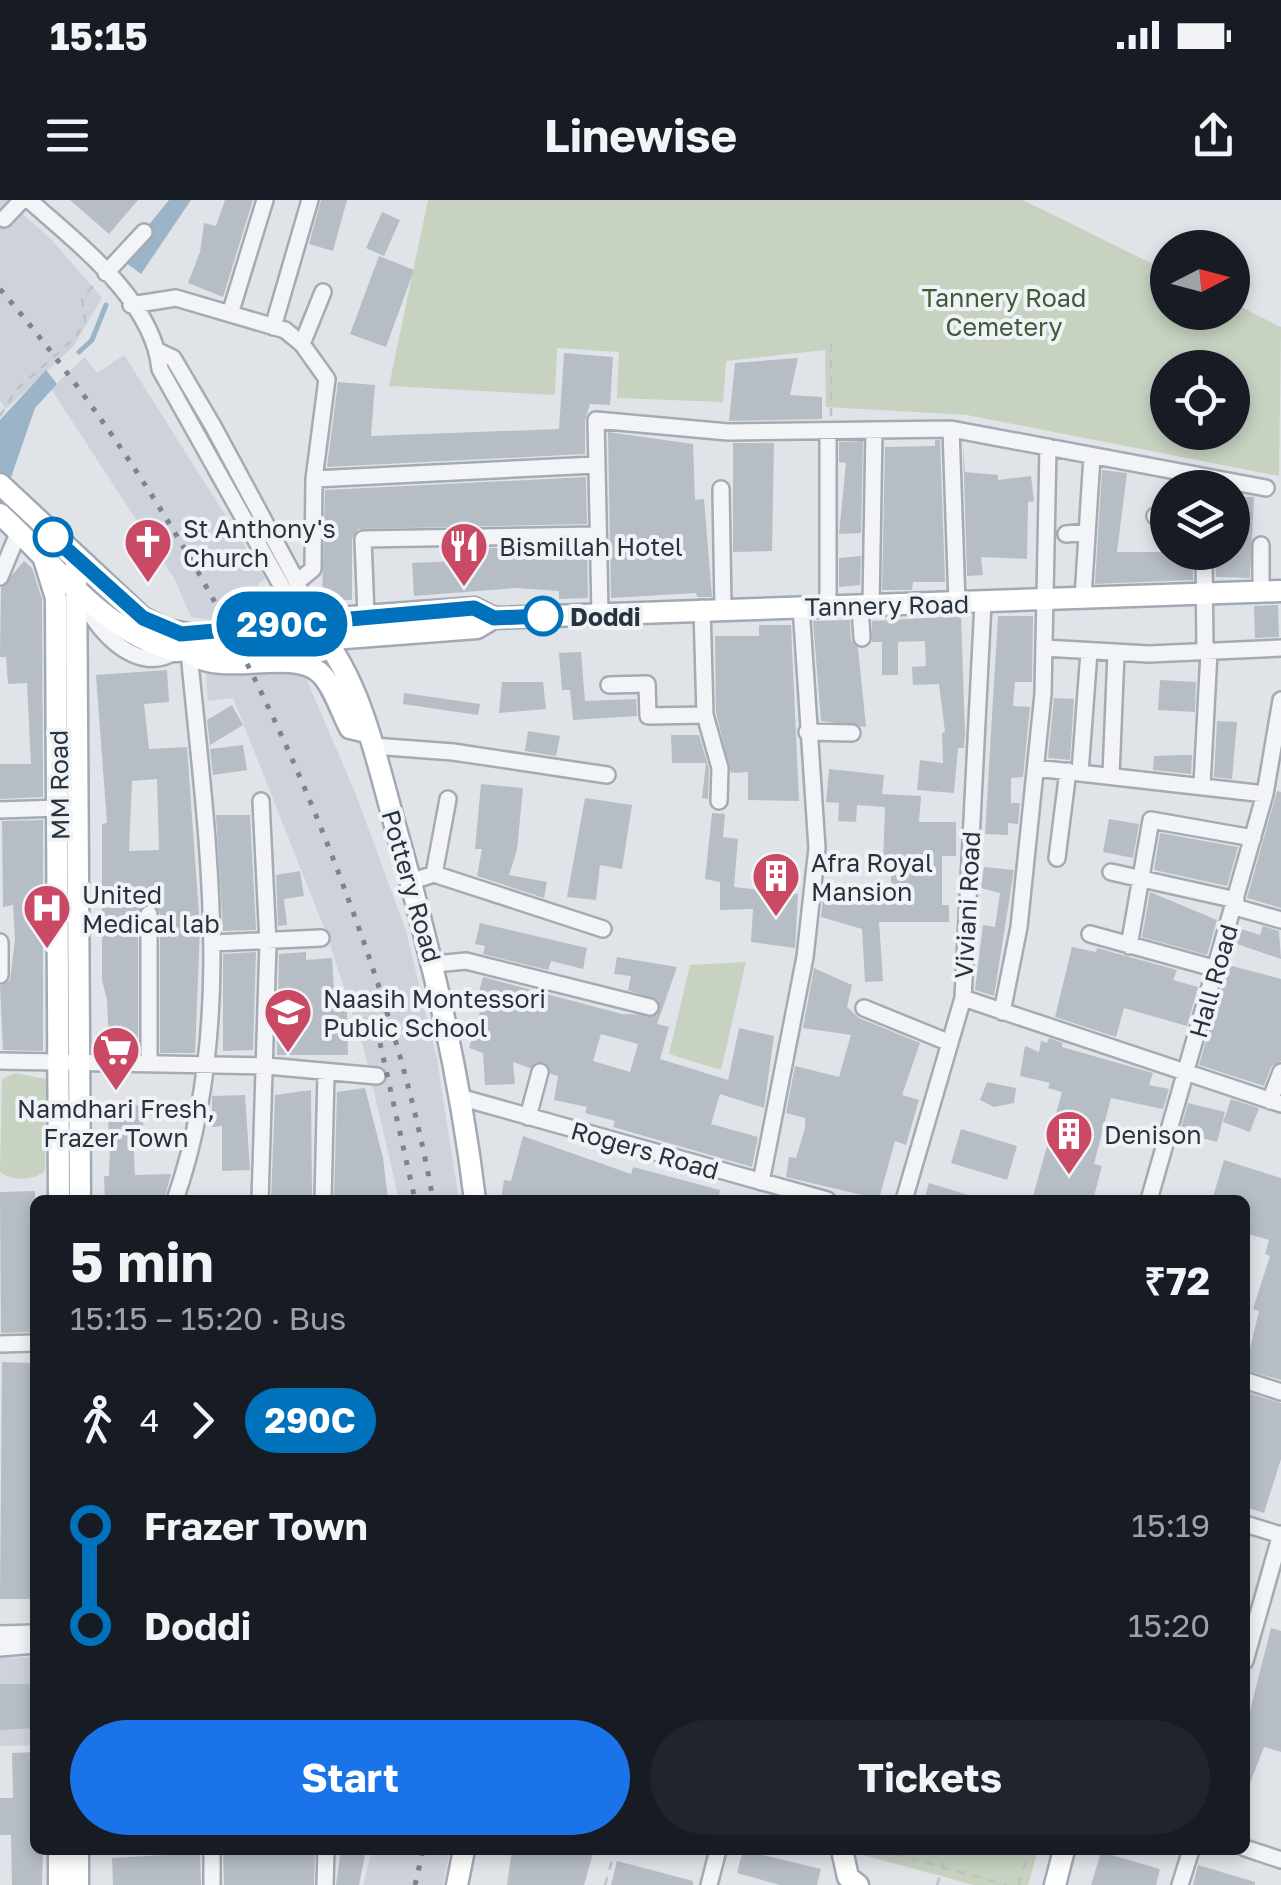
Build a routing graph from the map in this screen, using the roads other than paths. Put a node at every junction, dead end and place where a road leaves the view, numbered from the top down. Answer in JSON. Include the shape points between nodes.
{"nodes":[{"id":1,"x":25,"y":200,"type":"edge"},
{"id":2,"x":265,"y":200,"type":"edge"},
{"id":3,"x":310,"y":200,"type":"edge"},
{"id":4,"x":4,"y":219,"type":"dead end"},
{"id":5,"x":144,"y":232,"type":"dead end"},
{"id":6,"x":119,"y":289,"type":"junction"},
{"id":7,"x":323,"y":292,"type":"dead end"},
{"id":8,"x":230,"y":314,"type":"junction"},
{"id":9,"x":273,"y":326,"type":"junction"},
{"id":10,"x":302,"y":344,"type":"junction"},
{"id":11,"x":158,"y":350,"type":"junction"},
{"id":12,"x":951,"y":429,"type":"junction"},
{"id":13,"x":874,"y":430,"type":"junction"},
{"id":14,"x":830,"y":433,"type":"junction"},
{"id":15,"x":1048,"y":447,"type":"junction"},
{"id":16,"x":1092,"y":456,"type":"junction"},
{"id":17,"x":595,"y":465,"type":"junction"},
{"id":18,"x":314,"y":479,"type":"junction"},
{"id":19,"x":2,"y":486,"type":"edge"},
{"id":20,"x":1266,"y":488,"type":"dead end"},
{"id":21,"x":721,"y":489,"type":"dead end"},
{"id":22,"x":0,"y":514,"type":"edge"},
{"id":23,"x":19,"y":532,"type":"junction"},
{"id":24,"x":1087,"y":532,"type":"junction"},
{"id":25,"x":1066,"y":534,"type":"dead end"},
{"id":26,"x":597,"y":535,"type":"junction"},
{"id":27,"x":1261,"y":546,"type":"dead end"},
{"id":28,"x":41,"y":552,"type":"junction"},
{"id":29,"x":76,"y":559,"type":"junction"},
{"id":30,"x":1204,"y":570,"type":"edge"},
{"id":31,"x":0,"y":577,"type":"edge"},
{"id":32,"x":297,"y":582,"type":"junction"},
{"id":33,"x":78,"y":589,"type":"junction"},
{"id":34,"x":1271,"y":592,"type":"edge"},
{"id":35,"x":1205,"y":594,"type":"junction"},
{"id":36,"x":1083,"y":598,"type":"junction"},
{"id":37,"x":1046,"y":600,"type":"junction"},
{"id":38,"x":957,"y":603,"type":"junction"},
{"id":39,"x":983,"y":603,"type":"junction"},
{"id":40,"x":801,"y":606,"type":"junction"},
{"id":41,"x":828,"y":606,"type":"junction"},
{"id":42,"x":866,"y":606,"type":"junction"},
{"id":43,"x":712,"y":608,"type":"junction"},
{"id":44,"x":600,"y":613,"type":"junction"},
{"id":45,"x":366,"y":615,"type":"junction"},
{"id":46,"x":494,"y":618,"type":"junction"},
{"id":47,"x":309,"y":620,"type":"junction"},
{"id":48,"x":862,"y":638,"type":"dead end"},
{"id":49,"x":328,"y":639,"type":"junction"},
{"id":50,"x":1044,"y":648,"type":"junction"},
{"id":51,"x":1281,"y":648,"type":"edge"},
{"id":52,"x":182,"y":652,"type":"junction"},
{"id":53,"x":1089,"y":652,"type":"junction"},
{"id":54,"x":1116,"y":653,"type":"junction"},
{"id":55,"x":1207,"y":653,"type":"junction"},
{"id":56,"x":609,"y":685,"type":"dead end"},
{"id":57,"x":1281,"y":700,"type":"edge"},
{"id":58,"x":705,"y":715,"type":"junction"},
{"id":59,"x":807,"y":732,"type":"junction"},
{"id":60,"x":852,"y":733,"type":"dead end"},
{"id":61,"x":370,"y":739,"type":"junction"},
{"id":62,"x":1277,"y":760,"type":"edge"},
{"id":63,"x":1036,"y":768,"type":"junction"},
{"id":64,"x":1074,"y":772,"type":"junction"},
{"id":65,"x":607,"y":775,"type":"dead end"},
{"id":66,"x":1111,"y":775,"type":"junction"},
{"id":67,"x":1202,"y":785,"type":"junction"},
{"id":68,"x":1265,"y":794,"type":"junction"},
{"id":69,"x":448,"y":800,"type":"dead end"},
{"id":70,"x":718,"y":801,"type":"dead end"},
{"id":71,"x":261,"y":802,"type":"dead end"},
{"id":72,"x":60,"y":808,"type":"junction"},
{"id":73,"x":0,"y":810,"type":"edge"},
{"id":74,"x":1253,"y":838,"type":"junction"},
{"id":75,"x":1057,"y":858,"type":"dead end"},
{"id":76,"x":1111,"y":872,"type":"dead end"},
{"id":77,"x":434,"y":874,"type":"junction"},
{"id":78,"x":1141,"y":877,"type":"junction"},
{"id":79,"x":412,"y":881,"type":"junction"},
{"id":80,"x":1236,"y":903,"type":"junction"},
{"id":81,"x":150,"y":914,"type":"dead end"},
{"id":82,"x":1281,"y":920,"type":"edge"},
{"id":83,"x":603,"y":929,"type":"dead end"},
{"id":84,"x":1090,"y":934,"type":"dead end"},
{"id":85,"x":321,"y":938,"type":"dead end"},
{"id":86,"x":0,"y":942,"type":"edge"},
{"id":87,"x":213,"y":942,"type":"junction"},
{"id":88,"x":268,"y":943,"type":"junction"},
{"id":89,"x":1129,"y":946,"type":"junction"},
{"id":90,"x":435,"y":964,"type":"junction"},
{"id":91,"x":1217,"y":969,"type":"junction"},
{"id":92,"x":0,"y":975,"type":"edge"},
{"id":93,"x":963,"y":998,"type":"junction"},
{"id":94,"x":650,"y":1006,"type":"dead end"},
{"id":95,"x":864,"y":1008,"type":"dead end"},
{"id":96,"x":1002,"y":1012,"type":"junction"},
{"id":97,"x":950,"y":1043,"type":"junction"},
{"id":98,"x":0,"y":1061,"type":"edge"},
{"id":99,"x":60,"y":1061,"type":"junction"},
{"id":100,"x":82,"y":1062,"type":"junction"},
{"id":101,"x":149,"y":1064,"type":"junction"},
{"id":102,"x":204,"y":1066,"type":"junction"},
{"id":103,"x":267,"y":1066,"type":"junction"},
{"id":104,"x":540,"y":1072,"type":"dead end"},
{"id":105,"x":1186,"y":1072,"type":"junction"},
{"id":106,"x":1281,"y":1072,"type":"edge"},
{"id":107,"x":326,"y":1073,"type":"junction"},
{"id":108,"x":376,"y":1076,"type":"dead end"},
{"id":109,"x":463,"y":1098,"type":"junction"},
{"id":110,"x":1276,"y":1103,"type":"edge"},
{"id":111,"x":528,"y":1117,"type":"junction"},
{"id":112,"x":761,"y":1182,"type":"junction"},
{"id":113,"x":59,"y":1195,"type":"edge"},
{"id":114,"x":80,"y":1195,"type":"edge"},
{"id":115,"x":177,"y":1195,"type":"edge"},
{"id":116,"x":260,"y":1195,"type":"edge"},
{"id":117,"x":322,"y":1195,"type":"edge"},
{"id":118,"x":474,"y":1195,"type":"edge"},
{"id":119,"x":809,"y":1195,"type":"edge"},
{"id":120,"x":905,"y":1195,"type":"edge"},
{"id":121,"x":1150,"y":1195,"type":"edge"},
{"id":122,"x":30,"y":1343,"type":"edge"},
{"id":123,"x":0,"y":1344,"type":"edge"},
{"id":124,"x":1250,"y":1382,"type":"edge"},
{"id":125,"x":1281,"y":1392,"type":"edge"},
{"id":126,"x":1250,"y":1526,"type":"edge"},
{"id":127,"x":1250,"y":1535,"type":"edge"},
{"id":128,"x":1280,"y":1539,"type":"edge"},
{"id":129,"x":30,"y":1633,"type":"edge"},
{"id":130,"x":0,"y":1634,"type":"edge"},
{"id":131,"x":1250,"y":1644,"type":"edge"},
{"id":132,"x":30,"y":1645,"type":"edge"},
{"id":133,"x":0,"y":1648,"type":"edge"},
{"id":134,"x":1250,"y":1850,"type":"edge"},
{"id":135,"x":59,"y":1855,"type":"edge"},
{"id":136,"x":78,"y":1855,"type":"edge"},
{"id":137,"x":212,"y":1855,"type":"edge"},
{"id":138,"x":326,"y":1855,"type":"edge"},
{"id":139,"x":464,"y":1855,"type":"edge"},
{"id":140,"x":474,"y":1855,"type":"edge"},
{"id":141,"x":717,"y":1855,"type":"edge"},
{"id":142,"x":843,"y":1855,"type":"edge"},
{"id":143,"x":1063,"y":1855,"type":"edge"},
{"id":144,"x":1189,"y":1855,"type":"edge"},
{"id":145,"x":1281,"y":1860,"type":"edge"},
{"id":146,"x":461,"y":1883,"type":"edge"},
{"id":147,"x":59,"y":1885,"type":"edge"},
{"id":148,"x":78,"y":1885,"type":"edge"},
{"id":149,"x":212,"y":1885,"type":"edge"},
{"id":150,"x":325,"y":1885,"type":"edge"},
{"id":151,"x":709,"y":1885,"type":"edge"},
{"id":152,"x":858,"y":1885,"type":"edge"},
{"id":153,"x":1055,"y":1885,"type":"edge"},
{"id":154,"x":1180,"y":1885,"type":"edge"}],
"edges":[{"from":1,"to":4,"type":"street"},
{"from":1,"to":6,"type":"street"},
{"from":2,"to":8,"type":"street"},
{"from":3,"to":9,"type":"street"},
{"from":5,"to":6,"type":"street"},
{"from":6,"to":8,"type":"street"},
{"from":6,"to":11,"type":"street"},
{"from":7,"to":10,"type":"street"},
{"from":8,"to":9,"type":"street"},
{"from":9,"to":10,"type":"street"},
{"from":10,"to":18,"type":"street","via":[[327,379]]},
{"from":11,"to":32,"type":"street","via":[[173,358]]},
{"from":11,"to":47,"type":"street","via":[[160,369],[290,601]]},
{"from":12,"to":13,"type":"street"},
{"from":12,"to":15,"type":"street"},
{"from":12,"to":38,"type":"street"},
{"from":13,"to":14,"type":"street"},
{"from":13,"to":42,"type":"street"},
{"from":14,"to":17,"type":"street","via":[[596,420]]},
{"from":14,"to":41,"type":"street"},
{"from":15,"to":16,"type":"street"},
{"from":15,"to":37,"type":"street"},
{"from":16,"to":20,"type":"street"},
{"from":16,"to":24,"type":"street"},
{"from":17,"to":18,"type":"street"},
{"from":17,"to":26,"type":"street"},
{"from":18,"to":32,"type":"street","via":[[312,569]]},
{"from":19,"to":29,"type":"main road","name":"Tannery Road"},
{"from":21,"to":43,"type":"street"},
{"from":22,"to":23,"type":"main road"},
{"from":23,"to":28,"type":"main road"},
{"from":23,"to":31,"type":"street"},
{"from":24,"to":25,"type":"street"},
{"from":24,"to":36,"type":"street"},
{"from":26,"to":44,"type":"street"},
{"from":26,"to":45,"type":"street","via":[[363,539]]},
{"from":27,"to":34,"type":"street"},
{"from":28,"to":33,"type":"main road"},
{"from":28,"to":72,"type":"main road","name":"MM Road","via":[[56,598]]},
{"from":29,"to":33,"type":"main road","name":"MM Road"},
{"from":29,"to":47,"type":"main road","name":"Tannery Road","via":[[143,618],[181,634]]},
{"from":30,"to":35,"type":"street"},
{"from":32,"to":47,"type":"street"},
{"from":33,"to":52,"type":"main road","via":[[154,646]]},
{"from":33,"to":100,"type":"main road","name":"MM Road"},
{"from":34,"to":35,"type":"main road","name":"Tannery Road"},
{"from":35,"to":36,"type":"main road","name":"Tannery Road"},
{"from":35,"to":55,"type":"street"},
{"from":36,"to":37,"type":"main road","name":"Tannery Road"},
{"from":37,"to":39,"type":"main road","name":"Tannery Road"},
{"from":37,"to":50,"type":"street"},
{"from":38,"to":39,"type":"main road","name":"Tannery Road"},
{"from":38,"to":42,"type":"main road","name":"Tannery Road"},
{"from":39,"to":93,"type":"street","name":"Viviani Road"},
{"from":40,"to":41,"type":"main road","name":"Tannery Road"},
{"from":40,"to":43,"type":"main road","name":"Tannery Road"},
{"from":40,"to":59,"type":"street"},
{"from":41,"to":42,"type":"main road","name":"Tannery Road"},
{"from":42,"to":48,"type":"street"},
{"from":43,"to":44,"type":"main road","name":"Tannery Road"},
{"from":43,"to":58,"type":"street"},
{"from":44,"to":46,"type":"main road","name":"Tannery Road"},
{"from":45,"to":46,"type":"main road","name":"Tannery Road","via":[[474,608]]},
{"from":45,"to":47,"type":"main road","name":"Tannery Road"},
{"from":46,"to":49,"type":"main road","name":"Tannery Road","via":[[477,628]]},
{"from":47,"to":49,"type":"main road"},
{"from":49,"to":52,"type":"main road","name":"Tannery Road"},
{"from":49,"to":61,"type":"main road","name":"Pottery Road"},
{"from":50,"to":53,"type":"street"},
{"from":50,"to":63,"type":"street"},
{"from":51,"to":55,"type":"street"},
{"from":52,"to":61,"type":"main road","via":[[210,661],[312,668],[350,728]]},
{"from":52,"to":87,"type":"street"},
{"from":53,"to":54,"type":"street"},
{"from":53,"to":64,"type":"street"},
{"from":54,"to":55,"type":"street"},
{"from":54,"to":66,"type":"street"},
{"from":55,"to":67,"type":"street"},
{"from":56,"to":58,"type":"street","via":[[646,684],[648,716]]},
{"from":57,"to":62,"type":"street","name":"Hall Road"},
{"from":58,"to":70,"type":"street","via":[[720,768]]},
{"from":59,"to":60,"type":"street"},
{"from":59,"to":112,"type":"street","via":[[817,848],[805,957]]},
{"from":61,"to":65,"type":"street"},
{"from":61,"to":79,"type":"main road","name":"Pottery Road"},
{"from":62,"to":68,"type":"street","name":"Hall Road"},
{"from":63,"to":64,"type":"street"},
{"from":63,"to":96,"type":"street","via":[[1019,927]]},
{"from":64,"to":66,"type":"street"},
{"from":64,"to":75,"type":"street"},
{"from":66,"to":67,"type":"street"},
{"from":67,"to":68,"type":"street"},
{"from":68,"to":74,"type":"street","name":"Hall Road"},
{"from":69,"to":77,"type":"street"},
{"from":71,"to":88,"type":"street"},
{"from":72,"to":73,"type":"street"},
{"from":72,"to":99,"type":"main road","name":"MM Road"},
{"from":74,"to":78,"type":"street","via":[[1151,820]]},
{"from":74,"to":80,"type":"street","name":"Hall Road"},
{"from":76,"to":78,"type":"street"},
{"from":77,"to":79,"type":"street"},
{"from":77,"to":83,"type":"street"},
{"from":78,"to":80,"type":"street"},
{"from":78,"to":89,"type":"street"},
{"from":79,"to":90,"type":"main road","name":"Pottery Road"},
{"from":80,"to":82,"type":"street"},
{"from":80,"to":91,"type":"street","name":"Hall Road"},
{"from":81,"to":101,"type":"street"},
{"from":84,"to":89,"type":"street"},
{"from":85,"to":88,"type":"street"},
{"from":86,"to":92,"type":"street"},
{"from":87,"to":88,"type":"street"},
{"from":87,"to":102,"type":"street"},
{"from":88,"to":103,"type":"street"},
{"from":89,"to":91,"type":"street"},
{"from":90,"to":94,"type":"street","via":[[466,961]]},
{"from":90,"to":109,"type":"main road","name":"Pottery Road"},
{"from":91,"to":105,"type":"street","name":"Hall Road"},
{"from":93,"to":96,"type":"street"},
{"from":93,"to":97,"type":"street","name":"Viviani Road"},
{"from":95,"to":97,"type":"street"},
{"from":96,"to":105,"type":"street"},
{"from":97,"to":120,"type":"street","name":"Viviani Road"},
{"from":98,"to":99,"type":"street"},
{"from":99,"to":100,"type":"street"},
{"from":99,"to":113,"type":"main road","name":"MM Road"},
{"from":100,"to":101,"type":"street"},
{"from":100,"to":114,"type":"main road","name":"MM Road"},
{"from":101,"to":102,"type":"street"},
{"from":102,"to":103,"type":"street"},
{"from":102,"to":115,"type":"street"},
{"from":103,"to":107,"type":"street"},
{"from":103,"to":116,"type":"street"},
{"from":104,"to":111,"type":"street"},
{"from":105,"to":110,"type":"street"},
{"from":105,"to":121,"type":"street","name":"Hall Road"},
{"from":106,"to":110,"type":"street"},
{"from":107,"to":108,"type":"street"},
{"from":107,"to":117,"type":"street"},
{"from":109,"to":111,"type":"street","name":"Rogers Road"},
{"from":109,"to":118,"type":"main road","name":"Pottery Road"},
{"from":111,"to":112,"type":"street","name":"Rogers Road"},
{"from":112,"to":119,"type":"street","name":"Rogers Road"},
{"from":122,"to":123,"type":"street"},
{"from":124,"to":125,"type":"street"},
{"from":126,"to":128,"type":"street"},
{"from":127,"to":128,"type":"street"},
{"from":128,"to":131,"type":"street"},
{"from":129,"to":130,"type":"street"},
{"from":132,"to":133,"type":"street"},
{"from":134,"to":145,"type":"street"},
{"from":135,"to":147,"type":"main road"},
{"from":136,"to":148,"type":"main road"},
{"from":137,"to":149,"type":"street"},
{"from":138,"to":150,"type":"street"},
{"from":139,"to":146,"type":"main road"},
{"from":140,"to":146,"type":"main road"},
{"from":141,"to":151,"type":"street"},
{"from":142,"to":152,"type":"main road","via":[[848,1878]]},
{"from":143,"to":153,"type":"main road"},
{"from":144,"to":154,"type":"street"}]}
